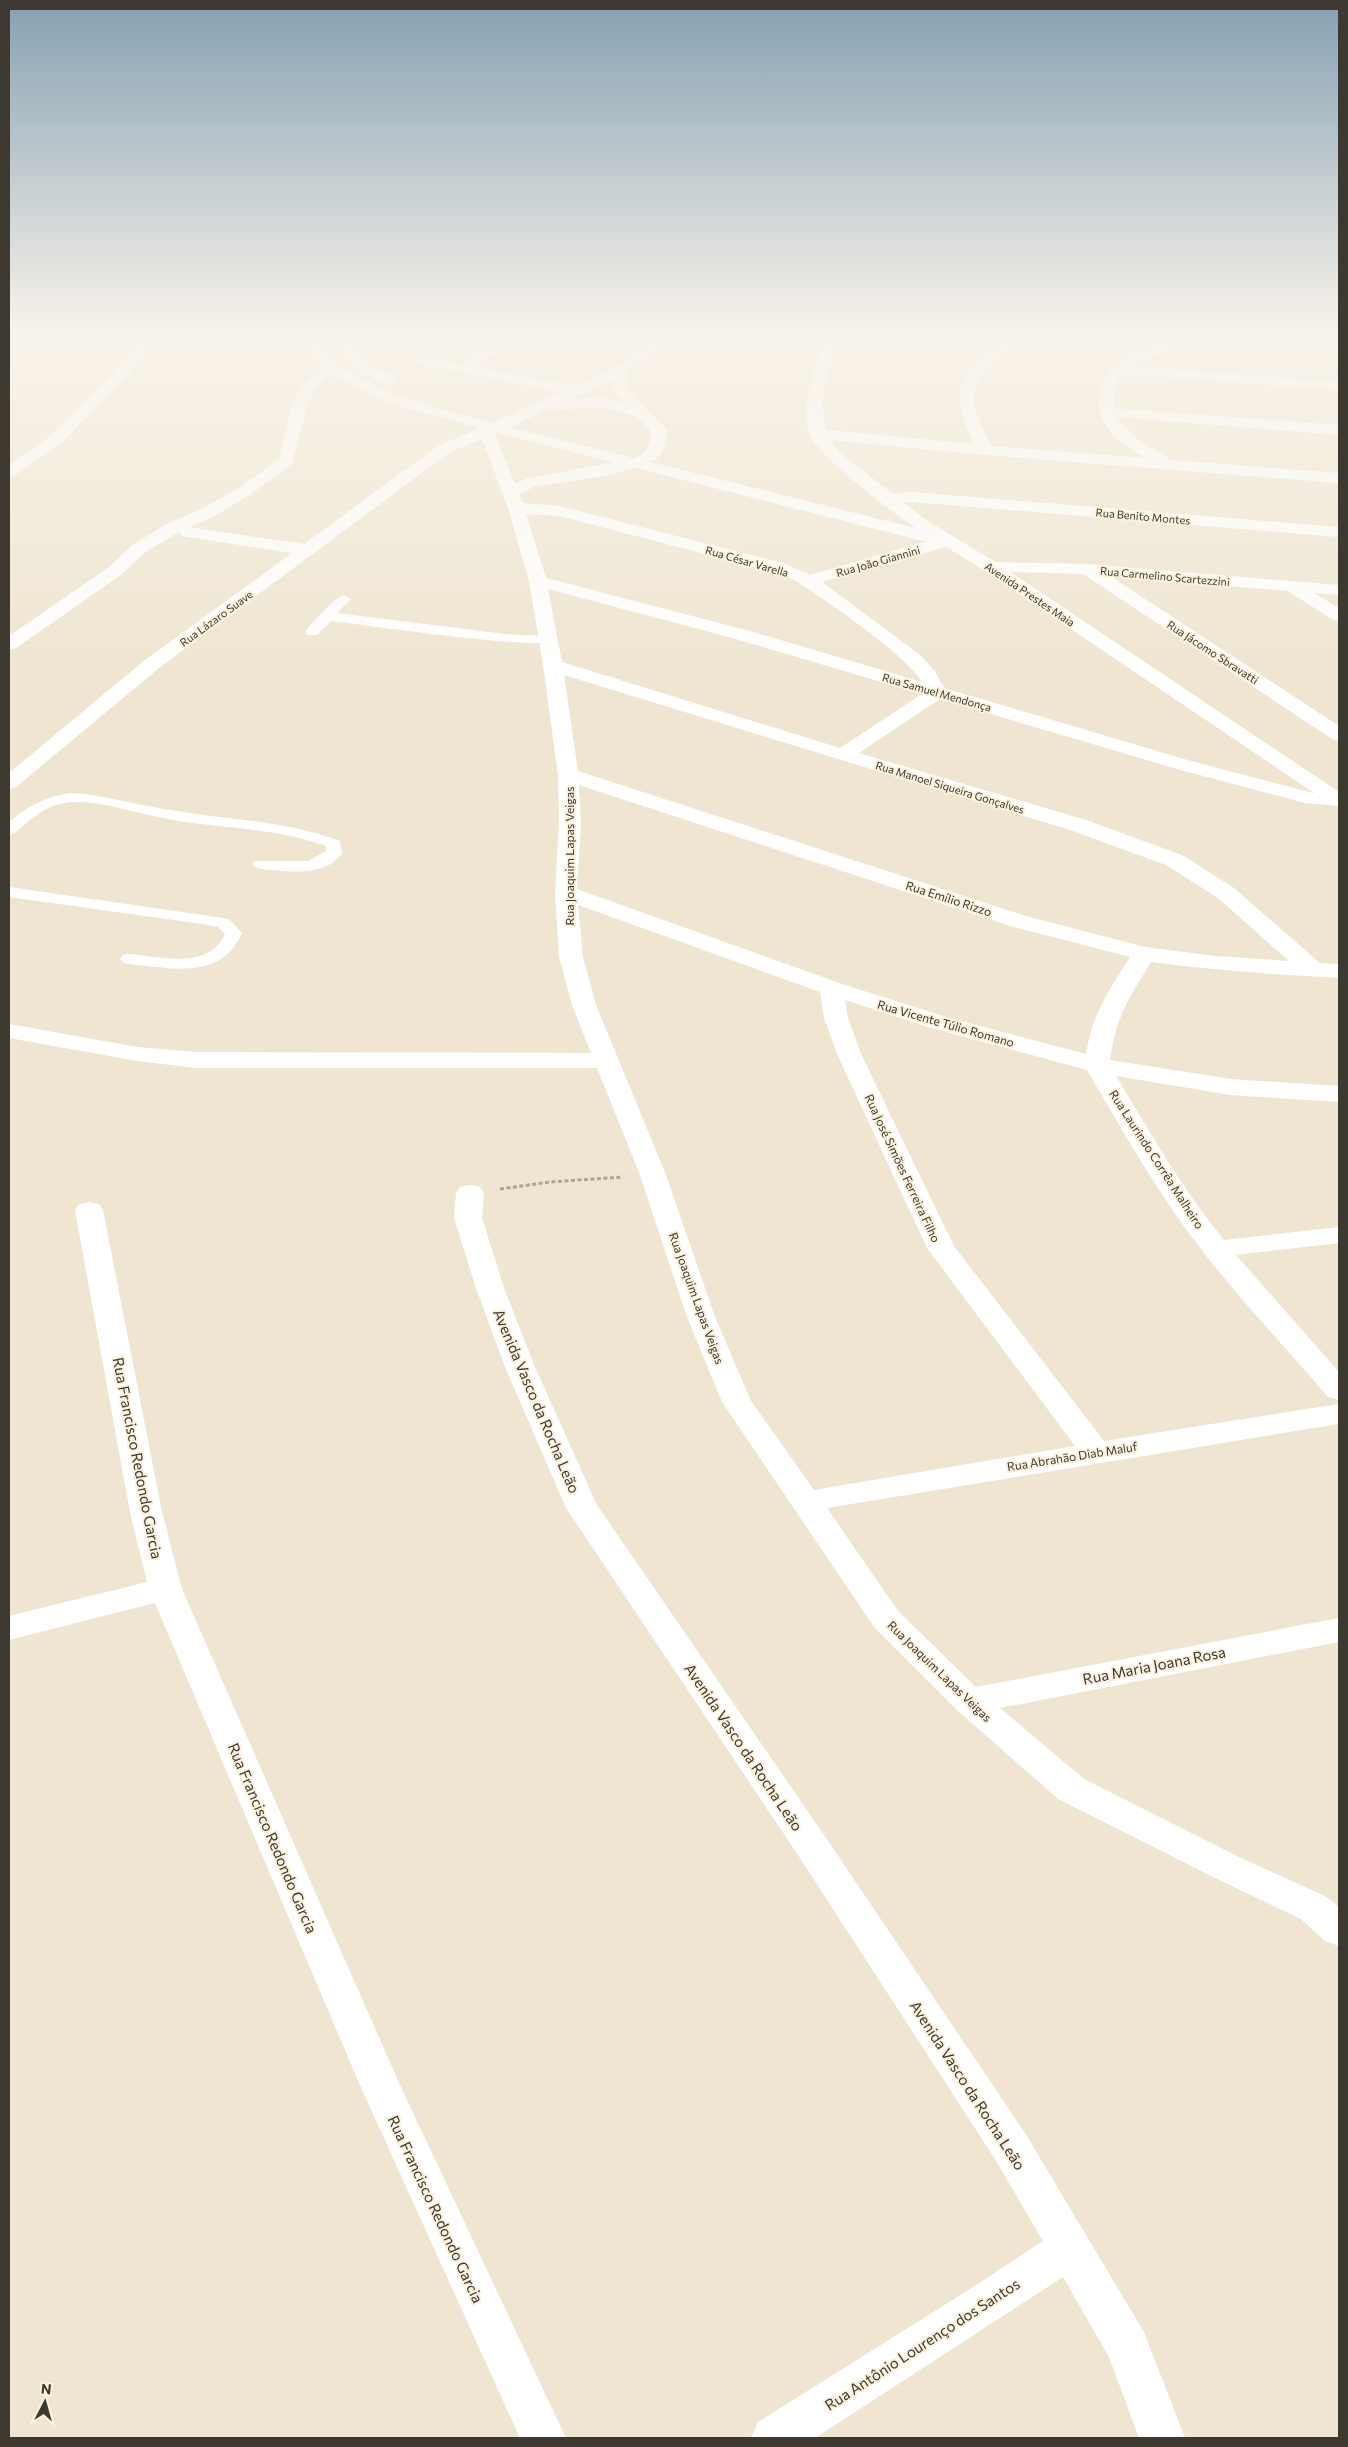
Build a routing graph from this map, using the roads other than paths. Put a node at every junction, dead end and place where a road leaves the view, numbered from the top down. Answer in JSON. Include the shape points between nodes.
{"nodes":[{"id":1,"x":46,"y":447,"type":"edge"},
{"id":2,"x":289,"y":447,"type":"edge"},
{"id":3,"x":449,"y":447,"type":"edge"},
{"id":4,"x":495,"y":447,"type":"edge"},
{"id":5,"x":567,"y":447,"type":"edge"},
{"id":6,"x":618,"y":447,"type":"edge"},
{"id":7,"x":656,"y":447,"type":"edge"},
{"id":8,"x":827,"y":447,"type":"edge"},
{"id":9,"x":956,"y":447,"type":"edge"},
{"id":10,"x":983,"y":447,"type":"edge"},
{"id":11,"x":1141,"y":447,"type":"edge"},
{"id":12,"x":985,"y":450,"type":"junction"},
{"id":13,"x":652,"y":456,"type":"junction"},
{"id":14,"x":430,"y":461,"type":"junction"},
{"id":15,"x":636,"y":463,"type":"junction"},
{"id":16,"x":1166,"y":464,"type":"junction"},
{"id":17,"x":500,"y":466,"type":"junction"},
{"id":18,"x":9,"y":472,"type":"edge"},
{"id":19,"x":568,"y":475,"type":"junction"},
{"id":20,"x":1339,"y":478,"type":"edge"},
{"id":21,"x":886,"y":498,"type":"junction"},
{"id":22,"x":513,"y":500,"type":"junction"},
{"id":23,"x":920,"y":524,"type":"junction"},
{"id":24,"x":171,"y":529,"type":"junction"},
{"id":25,"x":188,"y":532,"type":"junction"},
{"id":26,"x":1339,"y":532,"type":"edge"},
{"id":27,"x":947,"y":541,"type":"junction"},
{"id":28,"x":308,"y":550,"type":"junction"},
{"id":29,"x":991,"y":567,"type":"junction"},
{"id":30,"x":1086,"y":568,"type":"junction"},
{"id":31,"x":115,"y":571,"type":"junction"},
{"id":32,"x":538,"y":581,"type":"junction"},
{"id":33,"x":808,"y":581,"type":"junction"},
{"id":34,"x":1290,"y":587,"type":"junction"},
{"id":35,"x":1339,"y":590,"type":"edge"},
{"id":36,"x":344,"y":599,"type":"dead end"},
{"id":37,"x":326,"y":616,"type":"junction"},
{"id":38,"x":1339,"y":616,"type":"edge"},
{"id":39,"x":312,"y":632,"type":"dead end"},
{"id":40,"x":9,"y":644,"type":"edge"},
{"id":41,"x":551,"y":652,"type":"junction"},
{"id":42,"x":937,"y":693,"type":"junction"},
{"id":43,"x":1339,"y":734,"type":"edge"},
{"id":44,"x":843,"y":755,"type":"junction"},
{"id":45,"x":568,"y":775,"type":"junction"},
{"id":46,"x":9,"y":783,"type":"edge"},
{"id":47,"x":1338,"y":801,"type":"edge"},
{"id":48,"x":9,"y":830,"type":"edge"},
{"id":49,"x":261,"y":864,"type":"dead end"},
{"id":50,"x":9,"y":892,"type":"edge"},
{"id":51,"x":566,"y":893,"type":"junction"},
{"id":52,"x":1144,"y":954,"type":"junction"},
{"id":53,"x":129,"y":959,"type":"dead end"},
{"id":54,"x":1315,"y":971,"type":"junction"},
{"id":55,"x":1339,"y":971,"type":"edge"},
{"id":56,"x":831,"y":988,"type":"junction"},
{"id":57,"x":9,"y":1031,"type":"edge"},
{"id":58,"x":606,"y":1061,"type":"junction"},
{"id":59,"x":1097,"y":1065,"type":"junction"},
{"id":60,"x":1339,"y":1094,"type":"edge"},
{"id":61,"x":470,"y":1193,"type":"road end"},
{"id":62,"x":89,"y":1210,"type":"dead end"},
{"id":63,"x":1339,"y":1235,"type":"edge"},
{"id":64,"x":1216,"y":1249,"type":"junction"},
{"id":65,"x":1339,"y":1390,"type":"edge"},
{"id":66,"x":1339,"y":1414,"type":"edge"},
{"id":67,"x":1096,"y":1452,"type":"junction"},
{"id":68,"x":806,"y":1502,"type":"junction"},
{"id":69,"x":166,"y":1589,"type":"junction"},
{"id":70,"x":9,"y":1628,"type":"edge"},
{"id":71,"x":1339,"y":1630,"type":"edge"},
{"id":72,"x":970,"y":1701,"type":"junction"},
{"id":73,"x":1331,"y":1914,"type":"edge"},
{"id":74,"x":1069,"y":2248,"type":"junction"},
{"id":75,"x":543,"y":2438,"type":"edge"},
{"id":76,"x":774,"y":2438,"type":"edge"},
{"id":77,"x":1162,"y":2438,"type":"edge"}],
"edges":[{"from":1,"to":18,"type":"street"},
{"from":2,"to":24,"type":"street","via":[[286,461],[244,491]]},
{"from":3,"to":14,"type":"street","name":"Rua Lázaro Suave"},
{"from":4,"to":17,"type":"street","name":"Rua Joaquim Lapas Veigas"},
{"from":5,"to":15,"type":"street"},
{"from":6,"to":13,"type":"street"},
{"from":7,"to":13,"type":"street"},
{"from":8,"to":21,"type":"street","name":"Avenida Prestes Maia"},
{"from":9,"to":12,"type":"street"},
{"from":10,"to":12,"type":"street"},
{"from":11,"to":16,"type":"street"},
{"from":12,"to":16,"type":"street"},
{"from":13,"to":15,"type":"street"},
{"from":13,"to":23,"type":"street"},
{"from":14,"to":17,"type":"street","name":"Rua Lázaro Suave","via":[[455,455],[474,456]]},
{"from":14,"to":28,"type":"street","name":"Rua Lázaro Suave"},
{"from":15,"to":19,"type":"street"},
{"from":15,"to":27,"type":"street"},
{"from":16,"to":20,"type":"street"},
{"from":17,"to":19,"type":"street","name":"Rua Lázaro Suave","via":[[539,475]]},
{"from":17,"to":22,"type":"street","name":"Rua Joaquim Lapas Veigas"},
{"from":19,"to":22,"type":"street","via":[[528,483]]},
{"from":21,"to":23,"type":"street","name":"Avenida Prestes Maia"},
{"from":21,"to":26,"type":"street","name":"Rua Benito Montes","via":[[912,496]]},
{"from":22,"to":32,"type":"street","name":"Rua Joaquim Lapas Veigas"},
{"from":22,"to":33,"type":"street","name":"Rua César Varella","via":[[777,567]]},
{"from":23,"to":27,"type":"street","name":"Avenida Prestes Maia"},
{"from":24,"to":25,"type":"street"},
{"from":24,"to":31,"type":"street","via":[[138,550]]},
{"from":25,"to":28,"type":"street"},
{"from":25,"to":31,"type":"street","via":[[159,553]]},
{"from":27,"to":29,"type":"street","name":"Avenida Prestes Maia"},
{"from":27,"to":33,"type":"street","name":"Rua João Giannini"},
{"from":28,"to":46,"type":"street","name":"Rua Lázaro Suave","via":[[152,664]]},
{"from":29,"to":30,"type":"street","name":"Rua Carmelino Scartezzini"},
{"from":29,"to":47,"type":"street","name":"Avenida Prestes Maia"},
{"from":30,"to":34,"type":"street","name":"Rua Carmelino Scartezzini"},
{"from":30,"to":43,"type":"street","name":"Rua Jácomo Sbravatti"},
{"from":31,"to":40,"type":"street"},
{"from":32,"to":41,"type":"street","name":"Rua Joaquim Lapas Veigas"},
{"from":32,"to":42,"type":"street","name":"Rua Samuel Mendonça","via":[[743,635]]},
{"from":33,"to":42,"type":"street","name":"Rua César Varella","via":[[912,658],[928,675]]},
{"from":34,"to":35,"type":"street","name":"Rua Carmelino Scartezzini"},
{"from":34,"to":38,"type":"street"},
{"from":36,"to":37,"type":"lane"},
{"from":37,"to":39,"type":"lane"},
{"from":37,"to":41,"type":"lane","via":[[505,638]]},
{"from":41,"to":44,"type":"street","name":"Rua Manoel Siqueira Gonçalves"},
{"from":41,"to":45,"type":"street","name":"Rua Joaquim Lapas Veigas"},
{"from":42,"to":44,"type":"street"},
{"from":42,"to":47,"type":"street","name":"Rua Samuel Mendonça","via":[[1267,787],[1312,799]]},
{"from":44,"to":54,"type":"street","name":"Rua Manoel Siqueira Gonçalves","via":[[1078,825],[1174,860],[1226,893]]},
{"from":45,"to":51,"type":"street","name":"Rua Joaquim Lapas Veigas","via":[[570,824]]},
{"from":45,"to":52,"type":"street","name":"Rua Emílio Rizzo","via":[[1018,920]]},
{"from":48,"to":49,"type":"lane","via":[[40,805],[80,798],[305,834],[334,844],[334,853],[324,863],[300,867]]},
{"from":50,"to":53,"type":"lane","via":[[202,919],[223,923],[234,933],[225,952],[211,959],[187,963]]},
{"from":51,"to":56,"type":"street","name":"Rua Vicente Túlio Romano"},
{"from":51,"to":58,"type":"street","name":"Rua Joaquim Lapas Veigas","via":[[571,957],[584,1005]]},
{"from":52,"to":54,"type":"street","name":"Rua Emílio Rizzo"},
{"from":52,"to":59,"type":"street","via":[[1102,1030]]},
{"from":54,"to":55,"type":"street","name":"Rua Emílio Rizzo"},
{"from":56,"to":59,"type":"street","name":"Rua Vicente Túlio Romano","via":[[937,1022]]},
{"from":56,"to":67,"type":"street","name":"Rua José Simões Ferreira Filho","via":[[836,1018],[850,1056],[941,1248]]},
{"from":57,"to":58,"type":"street","via":[[137,1054],[197,1060]]},
{"from":58,"to":68,"type":"street","name":"Rua Joaquim Lapas Veigas","via":[[653,1175],[701,1318],[737,1402]]},
{"from":59,"to":60,"type":"street","name":"Rua Vicente Túlio Romano","via":[[1231,1087]]},
{"from":59,"to":64,"type":"street","name":"Rua Laurindo Corrêa Malheiro","via":[[1194,1221]]},
{"from":61,"to":74,"type":"street","name":"Avenida Vasco da Rocha Leão","via":[[468,1218],[490,1288],[520,1367],[582,1508],[811,1845],[988,2114]]},
{"from":62,"to":69,"type":"street","name":"Rua Francisco Redondo Garcia","via":[[146,1512]]},
{"from":63,"to":64,"type":"street"},
{"from":64,"to":65,"type":"street","name":"Rua Laurindo Corrêa Malheiro"},
{"from":66,"to":67,"type":"street","name":"Rua Abrahão Diab Maluf"},
{"from":67,"to":68,"type":"street","name":"Rua Abrahão Diab Maluf"},
{"from":68,"to":72,"type":"street","name":"Rua Joaquim Lapas Veigas","via":[[886,1619]]},
{"from":69,"to":70,"type":"street"},
{"from":69,"to":75,"type":"street","name":"Rua Francisco Redondo Garcia","via":[[379,2083]]},
{"from":71,"to":72,"type":"street","name":"Rua Maria Joana Rosa"},
{"from":72,"to":73,"type":"street","name":"Rua Joaquim Lapas Veigas","via":[[1071,1789],[1226,1868]]},
{"from":74,"to":76,"type":"street","name":"Rua Antônio Lourenço dos Santos"},
{"from":74,"to":77,"type":"street","name":"Avenida Vasco da Rocha Leão","via":[[1128,2348]]}]}
